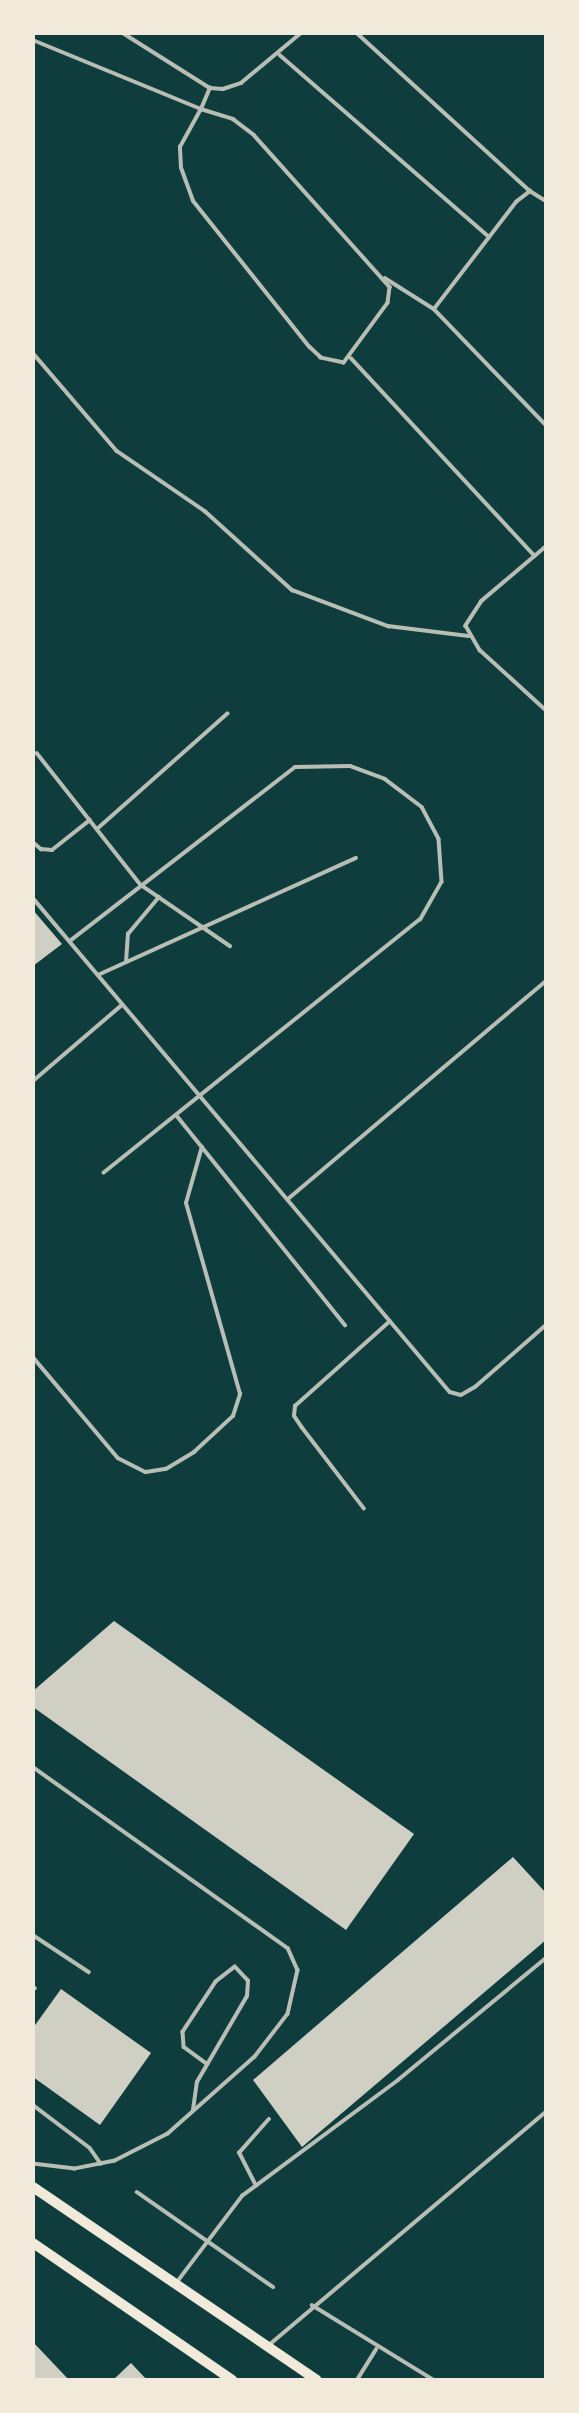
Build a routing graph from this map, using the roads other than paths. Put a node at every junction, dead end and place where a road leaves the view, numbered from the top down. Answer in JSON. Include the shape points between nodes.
{"nodes":[{"id":1,"x":123,"y":33,"type":"edge"},
{"id":2,"x":301,"y":33,"type":"edge"},
{"id":3,"x":357,"y":33,"type":"edge"},
{"id":4,"x":33,"y":40,"type":"edge"},
{"id":5,"x":280,"y":55,"type":"junction"},
{"id":6,"x":209,"y":88,"type":"junction"},
{"id":7,"x":201,"y":109,"type":"junction"},
{"id":8,"x":530,"y":191,"type":"junction"},
{"id":9,"x":546,"y":201,"type":"edge"},
{"id":10,"x":489,"y":237,"type":"junction"},
{"id":11,"x":383,"y":277,"type":"junction"},
{"id":12,"x":434,"y":309,"type":"junction"},
{"id":13,"x":33,"y":353,"type":"edge"},
{"id":14,"x":351,"y":358,"type":"junction"},
{"id":15,"x":546,"y":425,"type":"edge"},
{"id":16,"x":546,"y":547,"type":"edge"},
{"id":17,"x":535,"y":556,"type":"junction"},
{"id":18,"x":468,"y":636,"type":"junction"},
{"id":19,"x":546,"y":710,"type":"edge"},
{"id":20,"x":227,"y":714,"type":"dead end"},
{"id":21,"x":37,"y":752,"type":"dead end"},
{"id":22,"x":90,"y":820,"type":"junction"},
{"id":23,"x":97,"y":829,"type":"junction"},
{"id":24,"x":33,"y":842,"type":"edge"},
{"id":25,"x":356,"y":858,"type":"dead end"},
{"id":26,"x":141,"y":885,"type":"junction"},
{"id":27,"x":159,"y":897,"type":"junction"},
{"id":28,"x":33,"y":898,"type":"edge"},
{"id":29,"x":202,"y":927,"type":"junction"},
{"id":30,"x":70,"y":941,"type":"junction"},
{"id":31,"x":230,"y":946,"type":"dead end"},
{"id":32,"x":126,"y":962,"type":"junction"},
{"id":33,"x":98,"y":975,"type":"junction"},
{"id":34,"x":546,"y":981,"type":"edge"},
{"id":35,"x":123,"y":1004,"type":"junction"},
{"id":36,"x":33,"y":1081,"type":"edge"},
{"id":37,"x":202,"y":1098,"type":"junction"},
{"id":38,"x":178,"y":1117,"type":"junction"},
{"id":39,"x":202,"y":1147,"type":"junction"},
{"id":40,"x":104,"y":1173,"type":"dead end"},
{"id":41,"x":288,"y":1200,"type":"junction"},
{"id":42,"x":390,"y":1321,"type":"junction"},
{"id":43,"x":345,"y":1325,"type":"dead end"},
{"id":44,"x":546,"y":1325,"type":"edge"},
{"id":45,"x":33,"y":1357,"type":"edge"},
{"id":46,"x":364,"y":1509,"type":"dead end"},
{"id":47,"x":33,"y":1767,"type":"edge"},
{"id":48,"x":33,"y":1935,"type":"edge"},
{"id":49,"x":546,"y":1958,"type":"edge"},
{"id":50,"x":89,"y":1972,"type":"dead end"},
{"id":51,"x":207,"y":2064,"type":"junction"},
{"id":52,"x":33,"y":2105,"type":"edge"},
{"id":53,"x":193,"y":2112,"type":"junction"},
{"id":54,"x":546,"y":2112,"type":"edge"},
{"id":55,"x":269,"y":2119,"type":"dead end"},
{"id":56,"x":33,"y":2164,"type":"edge"},
{"id":57,"x":101,"y":2164,"type":"junction"},
{"id":58,"x":256,"y":2186,"type":"junction"},
{"id":59,"x":33,"y":2187,"type":"edge"},
{"id":60,"x":137,"y":2192,"type":"dead end"},
{"id":61,"x":33,"y":2243,"type":"edge"},
{"id":62,"x":209,"y":2243,"type":"junction"},
{"id":63,"x":175,"y":2284,"type":"junction"},
{"id":64,"x":273,"y":2287,"type":"dead end"},
{"id":65,"x":312,"y":2305,"type":"junction"},
{"id":66,"x":268,"y":2347,"type":"junction"},
{"id":67,"x":377,"y":2348,"type":"junction"},
{"id":68,"x":232,"y":2380,"type":"edge"},
{"id":69,"x":317,"y":2380,"type":"edge"},
{"id":70,"x":357,"y":2380,"type":"edge"},
{"id":71,"x":434,"y":2380,"type":"edge"}],
"edges":[{"from":1,"to":6,"type":"lane"},
{"from":2,"to":5,"type":"lane"},
{"from":3,"to":8,"type":"lane"},
{"from":4,"to":7,"type":"lane"},
{"from":5,"to":6,"type":"lane","via":[[242,83]]},
{"from":5,"to":10,"type":"lane"},
{"from":6,"to":7,"type":"lane"},
{"from":7,"to":11,"type":"lane","via":[[233,119],[254,135]]},
{"from":7,"to":14,"type":"lane","via":[[180,147],[181,168],[193,201],[309,348],[333,363]]},
{"from":8,"to":9,"type":"lane"},
{"from":8,"to":10,"type":"lane"},
{"from":10,"to":12,"type":"lane"},
{"from":11,"to":12,"type":"lane"},
{"from":11,"to":14,"type":"lane","via":[[392,295]]},
{"from":12,"to":15,"type":"lane"},
{"from":13,"to":18,"type":"lane","via":[[117,451],[205,511],[292,590],[388,626]]},
{"from":14,"to":17,"type":"lane"},
{"from":16,"to":17,"type":"lane"},
{"from":17,"to":18,"type":"lane","via":[[482,601],[469,617]]},
{"from":18,"to":19,"type":"lane"},
{"from":20,"to":23,"type":"lane"},
{"from":21,"to":22,"type":"lane"},
{"from":22,"to":23,"type":"lane"},
{"from":22,"to":24,"type":"lane","via":[[52,850]]},
{"from":23,"to":26,"type":"lane"},
{"from":25,"to":29,"type":"lane"},
{"from":26,"to":27,"type":"lane"},
{"from":26,"to":30,"type":"lane"},
{"from":26,"to":37,"type":"lane","via":[[295,767],[320,763],[350,766],[385,779],[422,807],[439,839],[442,882],[421,919]]},
{"from":27,"to":29,"type":"lane"},
{"from":27,"to":32,"type":"lane","via":[[128,934]]},
{"from":28,"to":30,"type":"lane"},
{"from":29,"to":31,"type":"lane"},
{"from":29,"to":32,"type":"lane"},
{"from":30,"to":33,"type":"lane"},
{"from":32,"to":33,"type":"lane"},
{"from":33,"to":35,"type":"lane"},
{"from":34,"to":41,"type":"lane"},
{"from":35,"to":36,"type":"lane"},
{"from":35,"to":37,"type":"lane"},
{"from":37,"to":38,"type":"lane"},
{"from":37,"to":41,"type":"lane"},
{"from":38,"to":39,"type":"lane"},
{"from":38,"to":40,"type":"lane"},
{"from":39,"to":43,"type":"lane"},
{"from":39,"to":45,"type":"lane","via":[[186,1203],[240,1394],[233,1416],[194,1452],[166,1469],[146,1472],[118,1458]]},
{"from":41,"to":42,"type":"lane"},
{"from":42,"to":44,"type":"lane","via":[[456,1396],[475,1387]]},
{"from":42,"to":46,"type":"lane","via":[[295,1406],[298,1422]]},
{"from":47,"to":53,"type":"lane","via":[[288,1948],[298,1970],[288,2014],[255,2057]]},
{"from":48,"to":50,"type":"lane"},
{"from":49,"to":58,"type":"lane","via":[[398,2080]]},
{"from":51,"to":51,"type":"lane","via":[[247,1996],[248,1981],[235,1967],[216,1982],[183,2032],[184,2047]]},
{"from":51,"to":53,"type":"lane","via":[[197,2082]]},
{"from":52,"to":57,"type":"lane","via":[[90,2148]]},
{"from":53,"to":57,"type":"lane","via":[[168,2134]]},
{"from":54,"to":65,"type":"lane"},
{"from":55,"to":58,"type":"lane","via":[[239,2153]]},
{"from":56,"to":57,"type":"lane","via":[[75,2169]]},
{"from":58,"to":62,"type":"lane","via":[[242,2196]]},
{"from":59,"to":63,"type":"main road"},
{"from":60,"to":62,"type":"lane"},
{"from":61,"to":68,"type":"main road"},
{"from":62,"to":63,"type":"lane"},
{"from":62,"to":64,"type":"lane"},
{"from":63,"to":66,"type":"main road"},
{"from":65,"to":66,"type":"lane"},
{"from":65,"to":67,"type":"lane"},
{"from":66,"to":69,"type":"main road"},
{"from":67,"to":70,"type":"lane"},
{"from":67,"to":71,"type":"lane"}]}
